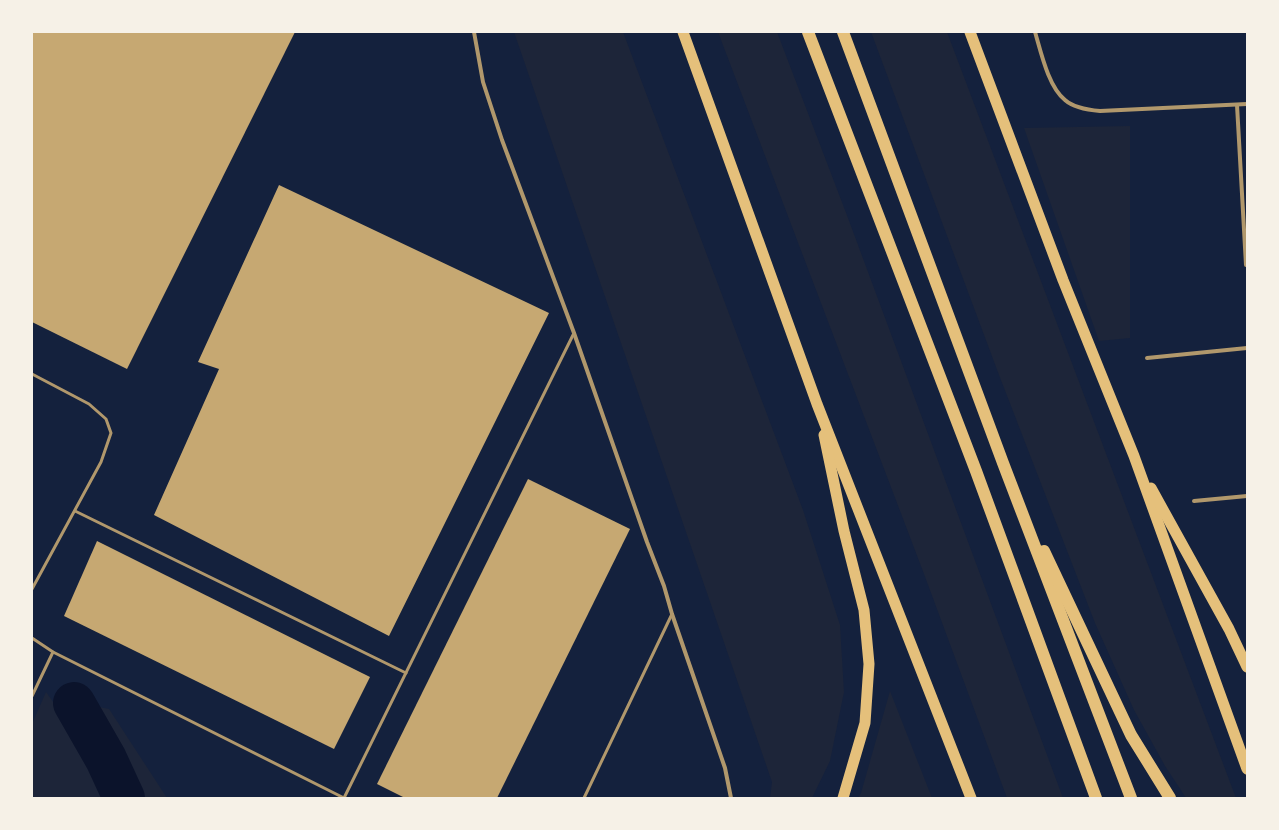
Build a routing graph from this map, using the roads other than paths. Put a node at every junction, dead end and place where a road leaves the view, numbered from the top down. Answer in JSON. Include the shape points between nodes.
{"nodes":[{"id":1,"x":474,"y":32,"type":"edge"},
{"id":2,"x":683,"y":32,"type":"edge"},
{"id":3,"x":808,"y":32,"type":"edge"},
{"id":4,"x":843,"y":32,"type":"edge"},
{"id":5,"x":970,"y":32,"type":"edge"},
{"id":6,"x":1034,"y":32,"type":"edge"},
{"id":7,"x":1247,"y":104,"type":"edge"},
{"id":8,"x":1237,"y":105,"type":"junction"},
{"id":9,"x":1246,"y":265,"type":"dead end"},
{"id":10,"x":574,"y":332,"type":"junction"},
{"id":11,"x":1247,"y":348,"type":"edge"},
{"id":12,"x":1146,"y":358,"type":"dead end"},
{"id":13,"x":32,"y":374,"type":"edge"},
{"id":14,"x":817,"y":404,"type":"junction"},
{"id":15,"x":1134,"y":456,"type":"junction"},
{"id":16,"x":1003,"y":463,"type":"junction"},
{"id":17,"x":1247,"y":496,"type":"edge"},
{"id":18,"x":1194,"y":500,"type":"dead end"},
{"id":19,"x":75,"y":511,"type":"junction"},
{"id":20,"x":32,"y":589,"type":"edge"},
{"id":21,"x":672,"y":614,"type":"junction"},
{"id":22,"x":32,"y":638,"type":"edge"},
{"id":23,"x":53,"y":652,"type":"junction"},
{"id":24,"x":1247,"y":667,"type":"edge"},
{"id":25,"x":406,"y":673,"type":"junction"},
{"id":26,"x":32,"y":696,"type":"edge"},
{"id":27,"x":1247,"y":768,"type":"edge"},
{"id":28,"x":344,"y":798,"type":"edge"},
{"id":29,"x":584,"y":798,"type":"edge"},
{"id":30,"x":731,"y":798,"type":"edge"},
{"id":31,"x":842,"y":798,"type":"edge"},
{"id":32,"x":972,"y":798,"type":"edge"},
{"id":33,"x":1096,"y":798,"type":"edge"},
{"id":34,"x":1131,"y":798,"type":"edge"},
{"id":35,"x":1170,"y":798,"type":"edge"}],
"edges":[{"from":1,"to":10,"type":"street","via":[[483,82],[502,140]]},
{"from":2,"to":14,"type":"highway"},
{"from":3,"to":33,"type":"highway","via":[[976,471]]},
{"from":4,"to":16,"type":"highway"},
{"from":5,"to":15,"type":"highway","via":[[1063,280]]},
{"from":6,"to":8,"type":"street","via":[[1052,84],[1065,100],[1084,109],[1100,111]]},
{"from":7,"to":8,"type":"street"},
{"from":8,"to":9,"type":"street"},
{"from":10,"to":21,"type":"street"},
{"from":10,"to":25,"type":"lane"},
{"from":11,"to":12,"type":"street"},
{"from":13,"to":19,"type":"lane","via":[[89,404],[106,419],[109,426],[111,433],[101,462]]},
{"from":14,"to":31,"type":"highway","via":[[864,610],[869,664],[865,723]]},
{"from":14,"to":32,"type":"highway"},
{"from":15,"to":24,"type":"highway","via":[[1229,629]]},
{"from":15,"to":27,"type":"highway"},
{"from":16,"to":34,"type":"highway"},
{"from":16,"to":35,"type":"highway","via":[[1131,734]]},
{"from":17,"to":18,"type":"street"},
{"from":19,"to":20,"type":"lane"},
{"from":19,"to":25,"type":"lane"},
{"from":21,"to":29,"type":"lane"},
{"from":21,"to":30,"type":"street","via":[[725,768]]},
{"from":22,"to":23,"type":"lane"},
{"from":23,"to":26,"type":"lane"},
{"from":23,"to":28,"type":"lane"},
{"from":25,"to":28,"type":"lane"}]}
